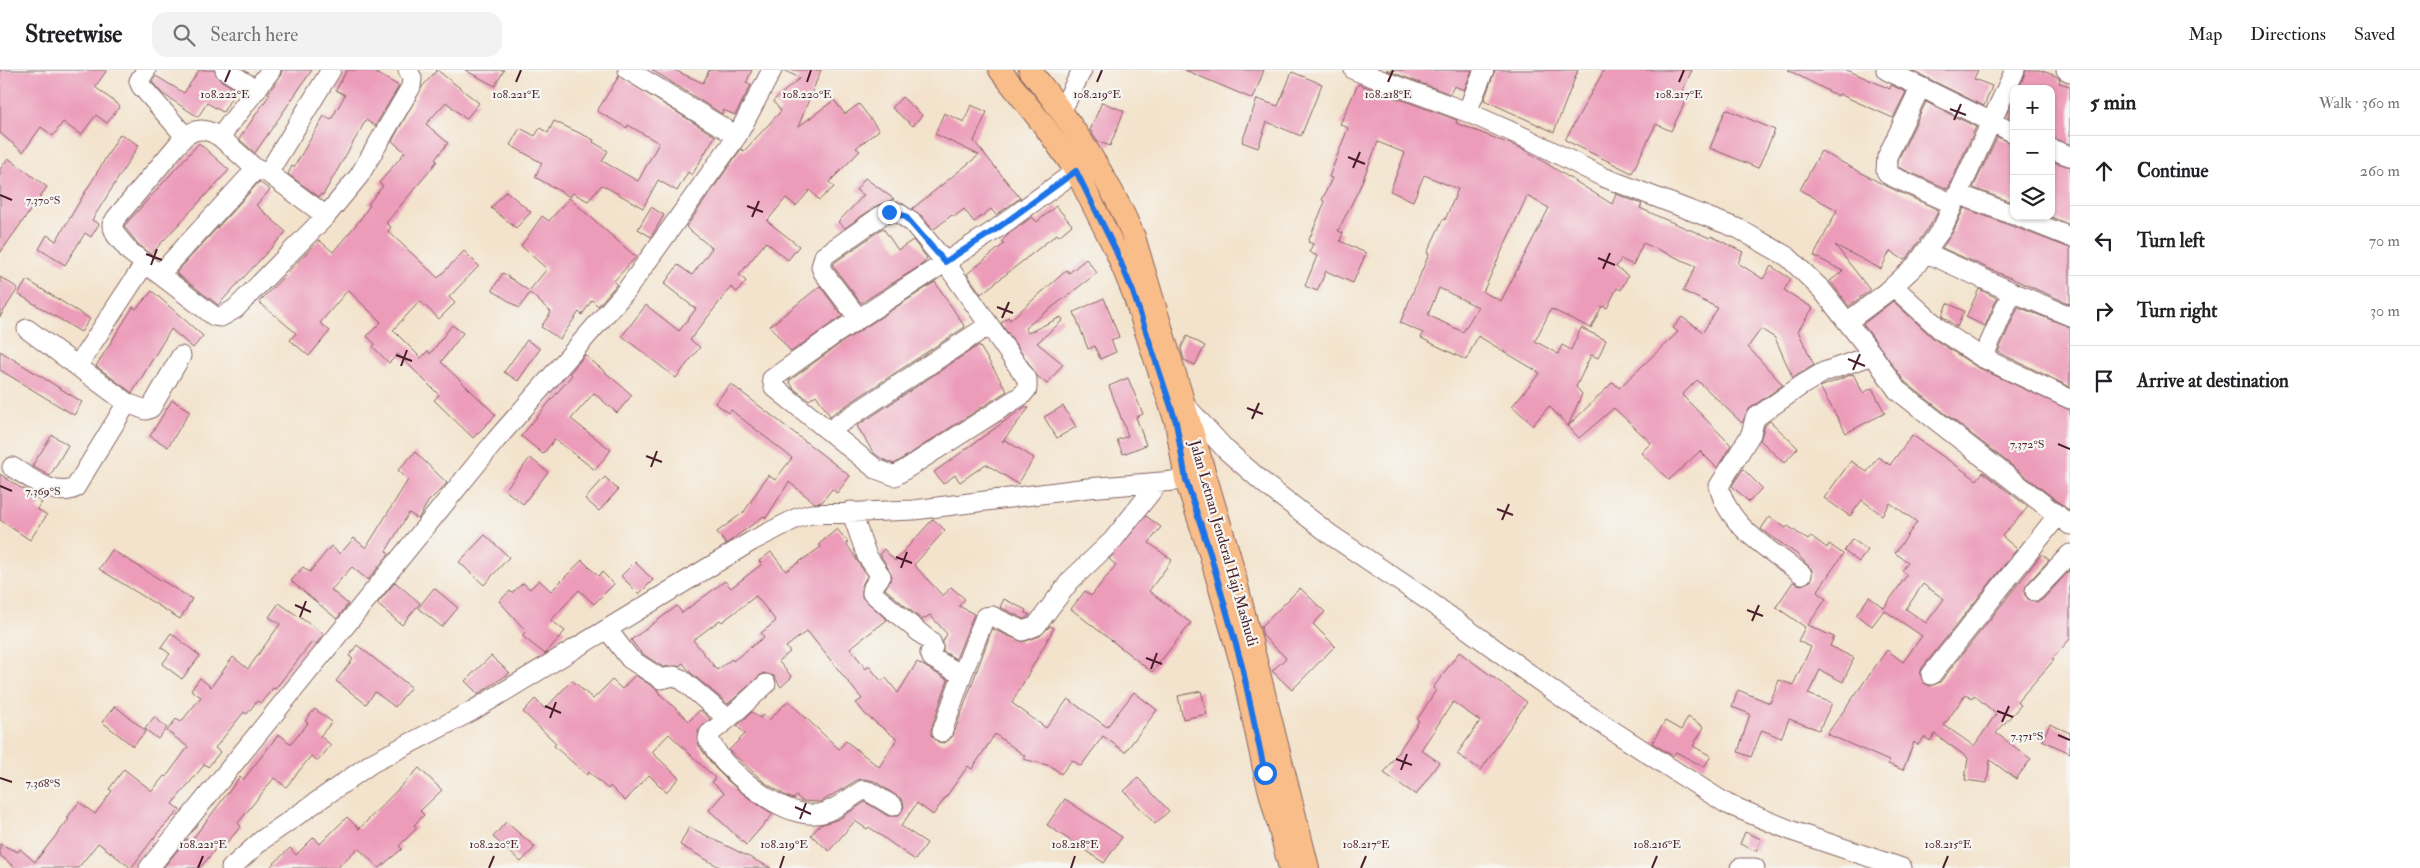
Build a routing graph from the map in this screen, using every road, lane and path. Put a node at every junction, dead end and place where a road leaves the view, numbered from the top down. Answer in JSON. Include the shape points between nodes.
{"nodes":[{"id":1,"x":146,"y":70,"type":"edge"},
{"id":2,"x":225,"y":70,"type":"edge"},
{"id":3,"x":271,"y":70,"type":"edge"},
{"id":4,"x":331,"y":70,"type":"edge"},
{"id":5,"x":408,"y":70,"type":"edge"},
{"id":6,"x":628,"y":70,"type":"edge"},
{"id":7,"x":772,"y":70,"type":"edge"},
{"id":8,"x":1000,"y":70,"type":"edge"},
{"id":9,"x":1030,"y":70,"type":"edge"},
{"id":10,"x":1082,"y":70,"type":"edge"},
{"id":11,"x":1354,"y":70,"type":"edge"},
{"id":12,"x":1484,"y":70,"type":"edge"},
{"id":13,"x":1886,"y":70,"type":"edge"},
{"id":14,"x":2015,"y":70,"type":"edge"},
{"id":15,"x":2066,"y":70,"type":"edge"},
{"id":16,"x":2070,"y":72,"type":"edge"},
{"id":17,"x":1920,"y":88,"type":"junction"},
{"id":18,"x":257,"y":90,"type":"junction"},
{"id":19,"x":1062,"y":110,"type":"junction"},
{"id":20,"x":1467,"y":112,"type":"junction"},
{"id":21,"x":1991,"y":123,"type":"junction"},
{"id":22,"x":2010,"y":131,"type":"edge"},
{"id":23,"x":185,"y":136,"type":"junction"},
{"id":24,"x":737,"y":136,"type":"junction"},
{"id":25,"x":220,"y":137,"type":"junction"},
{"id":26,"x":2055,"y":150,"type":"edge"},
{"id":27,"x":2070,"y":156,"type":"edge"},
{"id":28,"x":262,"y":171,"type":"junction"},
{"id":29,"x":1076,"y":171,"type":"junction"},
{"id":30,"x":1955,"y":199,"type":"junction"},
{"id":31,"x":2010,"y":214,"type":"edge"},
{"id":32,"x":326,"y":216,"type":"junction"},
{"id":33,"x":2028,"y":220,"type":"edge"},
{"id":34,"x":2070,"y":237,"type":"edge"},
{"id":35,"x":1925,"y":252,"type":"junction"},
{"id":36,"x":945,"y":262,"type":"junction"},
{"id":37,"x":153,"y":268,"type":"junction"},
{"id":38,"x":1893,"y":286,"type":"junction"},
{"id":39,"x":2012,"y":292,"type":"junction"},
{"id":40,"x":2070,"y":316,"type":"edge"},
{"id":41,"x":859,"y":319,"type":"junction"},
{"id":42,"x":1847,"y":322,"type":"junction"},
{"id":43,"x":989,"y":325,"type":"junction"},
{"id":44,"x":27,"y":329,"type":"dead end"},
{"id":45,"x":1873,"y":355,"type":"junction"},
{"id":46,"x":181,"y":356,"type":"dead end"},
{"id":47,"x":1982,"y":358,"type":"junction"},
{"id":48,"x":78,"y":365,"type":"junction"},
{"id":49,"x":2070,"y":399,"type":"edge"},
{"id":50,"x":127,"y":402,"type":"junction"},
{"id":51,"x":1186,"y":406,"type":"junction"},
{"id":52,"x":830,"y":430,"type":"junction"},
{"id":53,"x":12,"y":467,"type":"dead end"},
{"id":54,"x":1186,"y":480,"type":"junction"},
{"id":55,"x":1158,"y":484,"type":"junction"},
{"id":56,"x":851,"y":511,"type":"junction"},
{"id":57,"x":2064,"y":520,"type":"edge"},
{"id":58,"x":2070,"y":554,"type":"edge"},
{"id":59,"x":1802,"y":574,"type":"dead end"},
{"id":60,"x":2035,"y":591,"type":"dead end"},
{"id":61,"x":607,"y":630,"type":"junction"},
{"id":62,"x":962,"y":675,"type":"junction"},
{"id":63,"x":1931,"y":675,"type":"dead end"},
{"id":64,"x":766,"y":684,"type":"dead end"},
{"id":65,"x":728,"y":719,"type":"junction"},
{"id":66,"x":942,"y":732,"type":"dead end"},
{"id":67,"x":893,"y":806,"type":"dead end"},
{"id":68,"x":149,"y":868,"type":"edge"},
{"id":69,"x":231,"y":868,"type":"edge"},
{"id":70,"x":1290,"y":868,"type":"edge"},
{"id":71,"x":1308,"y":868,"type":"edge"},
{"id":72,"x":1740,"y":868,"type":"edge"},
{"id":73,"x":1755,"y":868,"type":"edge"},
{"id":74,"x":1902,"y":868,"type":"edge"}],
"edges":[{"from":1,"to":23,"type":"street","via":[[139,81],[141,86]]},
{"from":2,"to":18,"type":"street"},
{"from":3,"to":18,"type":"street"},
{"from":4,"to":28,"type":"street"},
{"from":5,"to":32,"type":"street","via":[[412,78],[411,87],[359,176]]},
{"from":6,"to":24,"type":"street"},
{"from":7,"to":24,"type":"street"},
{"from":8,"to":29,"type":"main road","name":"Jalan Letnan Jenderal Haji Mashudi"},
{"from":9,"to":19,"type":"main road","name":"Jalan Letnan Jenderal Haji Mashudi"},
{"from":10,"to":19,"type":"street"},
{"from":11,"to":20,"type":"street"},
{"from":12,"to":20,"type":"street"},
{"from":13,"to":17,"type":"street"},
{"from":14,"to":21,"type":"street"},
{"from":15,"to":16,"type":"street"},
{"from":17,"to":21,"type":"street"},
{"from":17,"to":30,"type":"street","via":[[1887,157],[1886,171],[1889,175]]},
{"from":18,"to":25,"type":"street"},
{"from":19,"to":51,"type":"main road","name":"Jalan Letnan Jenderal Haji Mashudi","via":[[1118,200],[1134,237]]},
{"from":20,"to":42,"type":"street","via":[[1603,177],[1739,229],[1788,257],[1822,290]]},
{"from":21,"to":22,"type":"street"},
{"from":21,"to":30,"type":"street"},
{"from":23,"to":25,"type":"street","via":[[203,129]]},
{"from":23,"to":37,"type":"street","via":[[112,225],[121,242]]},
{"from":24,"to":68,"type":"street","via":[[626,291],[496,440]]},
{"from":25,"to":28,"type":"street"},
{"from":26,"to":27,"type":"street"},
{"from":28,"to":32,"type":"street"},
{"from":28,"to":37,"type":"street"},
{"from":29,"to":36,"type":"street"},
{"from":29,"to":54,"type":"main road","name":"Jalan Letnan Jenderal Haji Mashudi","via":[[1133,292],[1176,422]]},
{"from":30,"to":31,"type":"street"},
{"from":30,"to":35,"type":"street","via":[[1943,227]]},
{"from":32,"to":37,"type":"street","via":[[235,309],[220,317],[207,312]]},
{"from":33,"to":34,"type":"street"},
{"from":35,"to":38,"type":"street"},
{"from":35,"to":39,"type":"street"},
{"from":36,"to":41,"type":"street"},
{"from":36,"to":41,"type":"street","via":[[905,216],[889,212],[882,215],[828,252],[822,261],[824,272]]},
{"from":36,"to":43,"type":"street"},
{"from":37,"to":48,"type":"street"},
{"from":38,"to":42,"type":"street"},
{"from":38,"to":47,"type":"street","via":[[1942,332]]},
{"from":39,"to":40,"type":"street"},
{"from":39,"to":47,"type":"street"},
{"from":41,"to":52,"type":"street","via":[[772,380],[774,387]]},
{"from":42,"to":45,"type":"street"},
{"from":43,"to":52,"type":"street"},
{"from":43,"to":52,"type":"street","via":[[1028,379],[1027,390],[1022,395],[894,476],[876,469]]},
{"from":44,"to":48,"type":"street"},
{"from":45,"to":57,"type":"street","via":[[1897,390]]},
{"from":45,"to":59,"type":"street","via":[[1824,372],[1755,418],[1750,434],[1719,486],[1731,516]]},
{"from":46,"to":50,"type":"street","via":[[151,408],[146,410]]},
{"from":47,"to":49,"type":"street"},
{"from":48,"to":50,"type":"street"},
{"from":50,"to":53,"type":"street","via":[[75,488],[60,491]]},
{"from":51,"to":71,"type":"main road","name":"Jalan Letnan Jenderal Haji Mashudi","via":[[1230,558]]},
{"from":51,"to":74,"type":"street","via":[[1246,468],[1332,535],[1568,701],[1678,773],[1727,804],[1786,829]]},
{"from":54,"to":55,"type":"street"},
{"from":54,"to":70,"type":"main road","name":"Jalan Letnan Jenderal Haji Mashudi","via":[[1242,666]]},
{"from":55,"to":56,"type":"street","via":[[1088,488],[914,510]]},
{"from":55,"to":62,"type":"street","via":[[1113,540],[1070,581],[1036,626],[1023,630],[992,616],[985,618]]},
{"from":56,"to":61,"type":"street","via":[[797,518],[752,541]]},
{"from":56,"to":62,"type":"street","via":[[867,556],[881,576],[872,593],[931,642],[932,658]]},
{"from":57,"to":63,"type":"street"},
{"from":58,"to":60,"type":"street"},
{"from":61,"to":65,"type":"street","via":[[630,659],[661,679],[674,676],[681,679]]},
{"from":61,"to":69,"type":"street","via":[[472,711],[372,763],[262,840]]},
{"from":62,"to":66,"type":"street"},
{"from":64,"to":65,"type":"street"},
{"from":65,"to":67,"type":"street","via":[[709,734],[708,739],[725,763],[763,795],[784,807],[820,813],[843,805],[863,790]]},
{"from":72,"to":73,"type":"street"}]}
